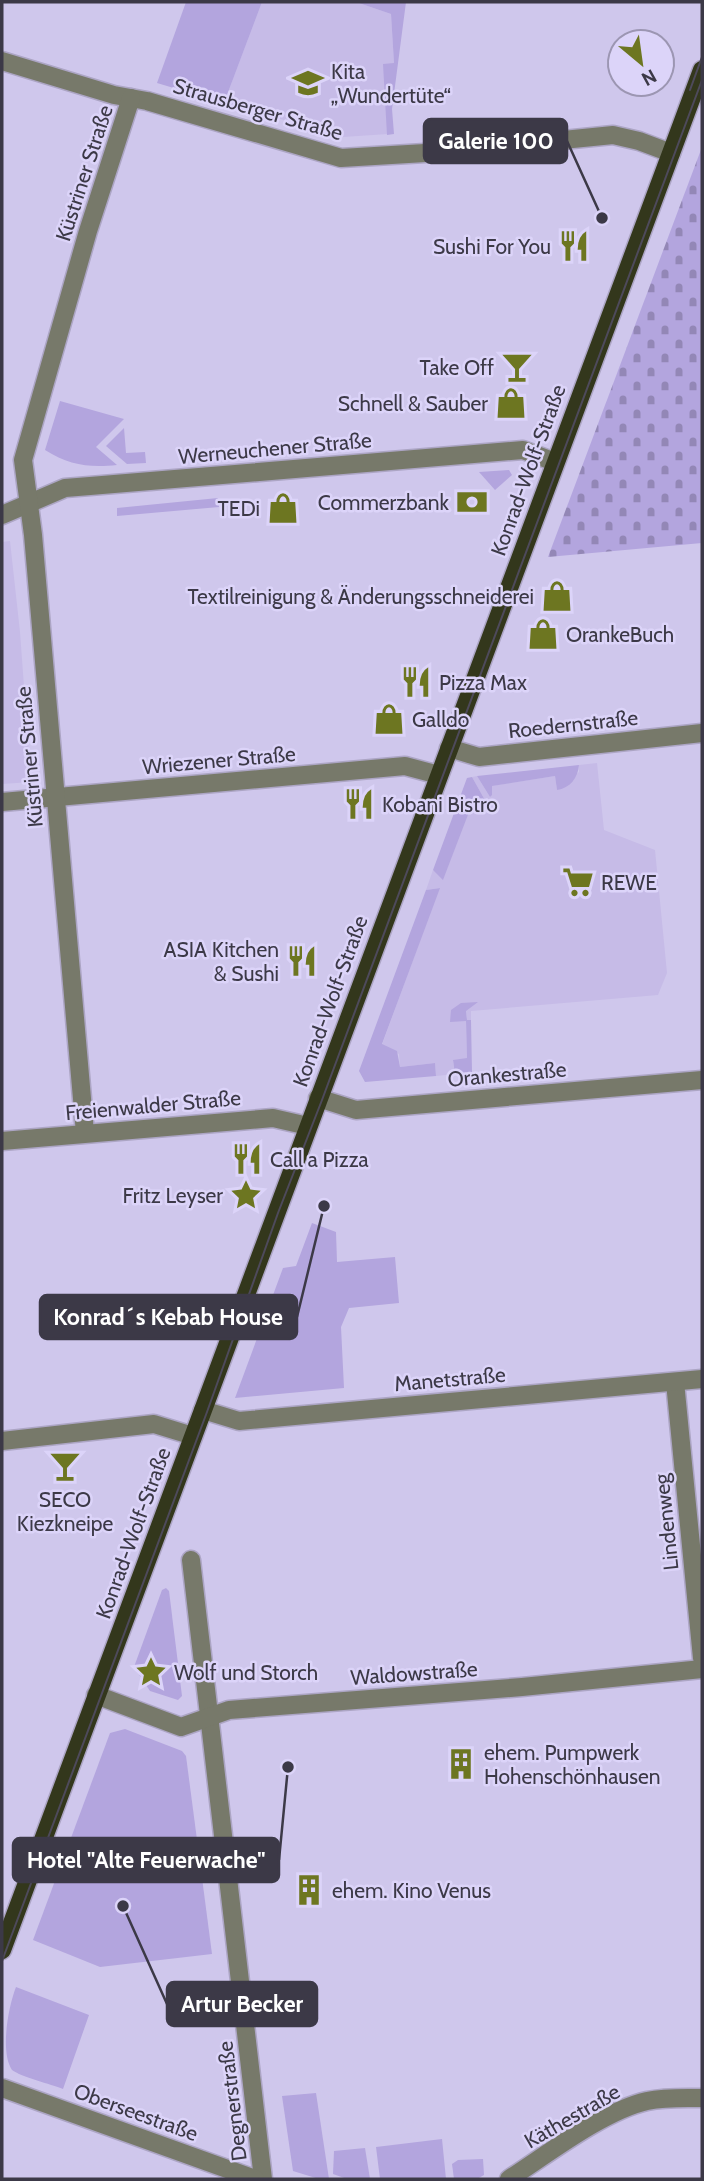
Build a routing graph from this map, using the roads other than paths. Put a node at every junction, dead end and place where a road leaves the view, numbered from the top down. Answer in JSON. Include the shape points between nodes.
{"nodes":[{"id":1,"x":2,"y":61,"type":"edge"},
{"id":2,"x":702,"y":70,"type":"edge"},
{"id":3,"x":131,"y":98,"type":"junction"},
{"id":4,"x":671,"y":153,"type":"junction"},
{"id":5,"x":555,"y":462,"type":"junction"},
{"id":6,"x":28,"y":504,"type":"junction"},
{"id":7,"x":2,"y":515,"type":"edge"},
{"id":8,"x":702,"y":733,"type":"edge"},
{"id":9,"x":449,"y":748,"type":"junction"},
{"id":10,"x":439,"y":775,"type":"junction"},
{"id":11,"x":55,"y":797,"type":"junction"},
{"id":12,"x":2,"y":802,"type":"edge"},
{"id":13,"x":702,"y":1080,"type":"edge"},
{"id":14,"x":318,"y":1098,"type":"junction"},
{"id":15,"x":308,"y":1126,"type":"junction"},
{"id":16,"x":85,"y":1133,"type":"junction"},
{"id":17,"x":2,"y":1141,"type":"edge"},
{"id":18,"x":702,"y":1379,"type":"edge"},
{"id":19,"x":675,"y":1382,"type":"junction"},
{"id":20,"x":203,"y":1410,"type":"junction"},
{"id":21,"x":193,"y":1436,"type":"junction"},
{"id":22,"x":2,"y":1441,"type":"edge"},
{"id":23,"x":191,"y":1560,"type":"dead end"},
{"id":24,"x":702,"y":1658,"type":"edge"},
{"id":25,"x":702,"y":1669,"type":"edge"},
{"id":26,"x":96,"y":1695,"type":"junction"},
{"id":27,"x":209,"y":1718,"type":"junction"},
{"id":28,"x":2,"y":1950,"type":"edge"},
{"id":29,"x":2,"y":2088,"type":"edge"},
{"id":30,"x":702,"y":2098,"type":"edge"},
{"id":31,"x":255,"y":2179,"type":"edge"},
{"id":32,"x":263,"y":2179,"type":"edge"},
{"id":33,"x":509,"y":2179,"type":"edge"}],
"edges":[{"from":1,"to":3,"type":"street","name":"Strausberger Straße"},
{"from":2,"to":4,"type":"main road","name":"Konrad-Wolf-Straße"},
{"from":3,"to":4,"type":"street","name":"Strausberger Straße","via":[[341,158],[613,135]]},
{"from":3,"to":6,"type":"street","name":"Küstriner Straße","via":[[28,438],[23,460]]},
{"from":4,"to":5,"type":"main road","name":"Konrad-Wolf-Straße"},
{"from":5,"to":6,"type":"street","name":"Werneuchener Straße","via":[[518,450],[65,488]]},
{"from":5,"to":9,"type":"main road","name":"Konrad-Wolf-Straße"},
{"from":6,"to":7,"type":"street","name":"Werneuchener Straße"},
{"from":6,"to":11,"type":"street","name":"Küstriner Straße"},
{"from":8,"to":9,"type":"street","name":"Roedernstraße","via":[[479,757]]},
{"from":9,"to":10,"type":"main road","name":"Konrad-Wolf-Straße"},
{"from":10,"to":11,"type":"street","name":"Wriezener Straße","via":[[405,766]]},
{"from":10,"to":14,"type":"main road","name":"Konrad-Wolf-Straße"},
{"from":11,"to":12,"type":"street","name":"Wriezener Straße"},
{"from":11,"to":16,"type":"street","name":"Küstriner Straße"},
{"from":13,"to":14,"type":"street","name":"Orankestraße","via":[[356,1110]]},
{"from":14,"to":15,"type":"main road","name":"Konrad-Wolf-Straße"},
{"from":15,"to":16,"type":"street","name":"Freienwalder Straße","via":[[273,1118]]},
{"from":15,"to":20,"type":"main road","name":"Konrad-Wolf-Straße"},
{"from":16,"to":17,"type":"street","name":"Freienwalder Straße"},
{"from":18,"to":19,"type":"street","name":"Manetstraße"},
{"from":19,"to":20,"type":"street","name":"Manetstraße","via":[[239,1421]]},
{"from":19,"to":24,"type":"street","name":"Lindenweg"},
{"from":20,"to":21,"type":"main road","name":"Konrad-Wolf-Straße"},
{"from":21,"to":22,"type":"street","via":[[154,1424]]},
{"from":21,"to":26,"type":"main road","name":"Konrad-Wolf-Straße"},
{"from":23,"to":27,"type":"street","name":"Degnerstraße"},
{"from":25,"to":27,"type":"street","name":"Waldowstraße","via":[[229,1710]]},
{"from":26,"to":27,"type":"street","name":"Waldowstraße","via":[[181,1727]]},
{"from":26,"to":28,"type":"main road","name":"Konrad-Wolf-Straße"},
{"from":27,"to":32,"type":"street","name":"Degnerstraße"},
{"from":29,"to":31,"type":"street","name":"Oberseestraße"},
{"from":30,"to":33,"type":"street","name":"Käthestraße","via":[[647,2101],[622,2109]]}]}
